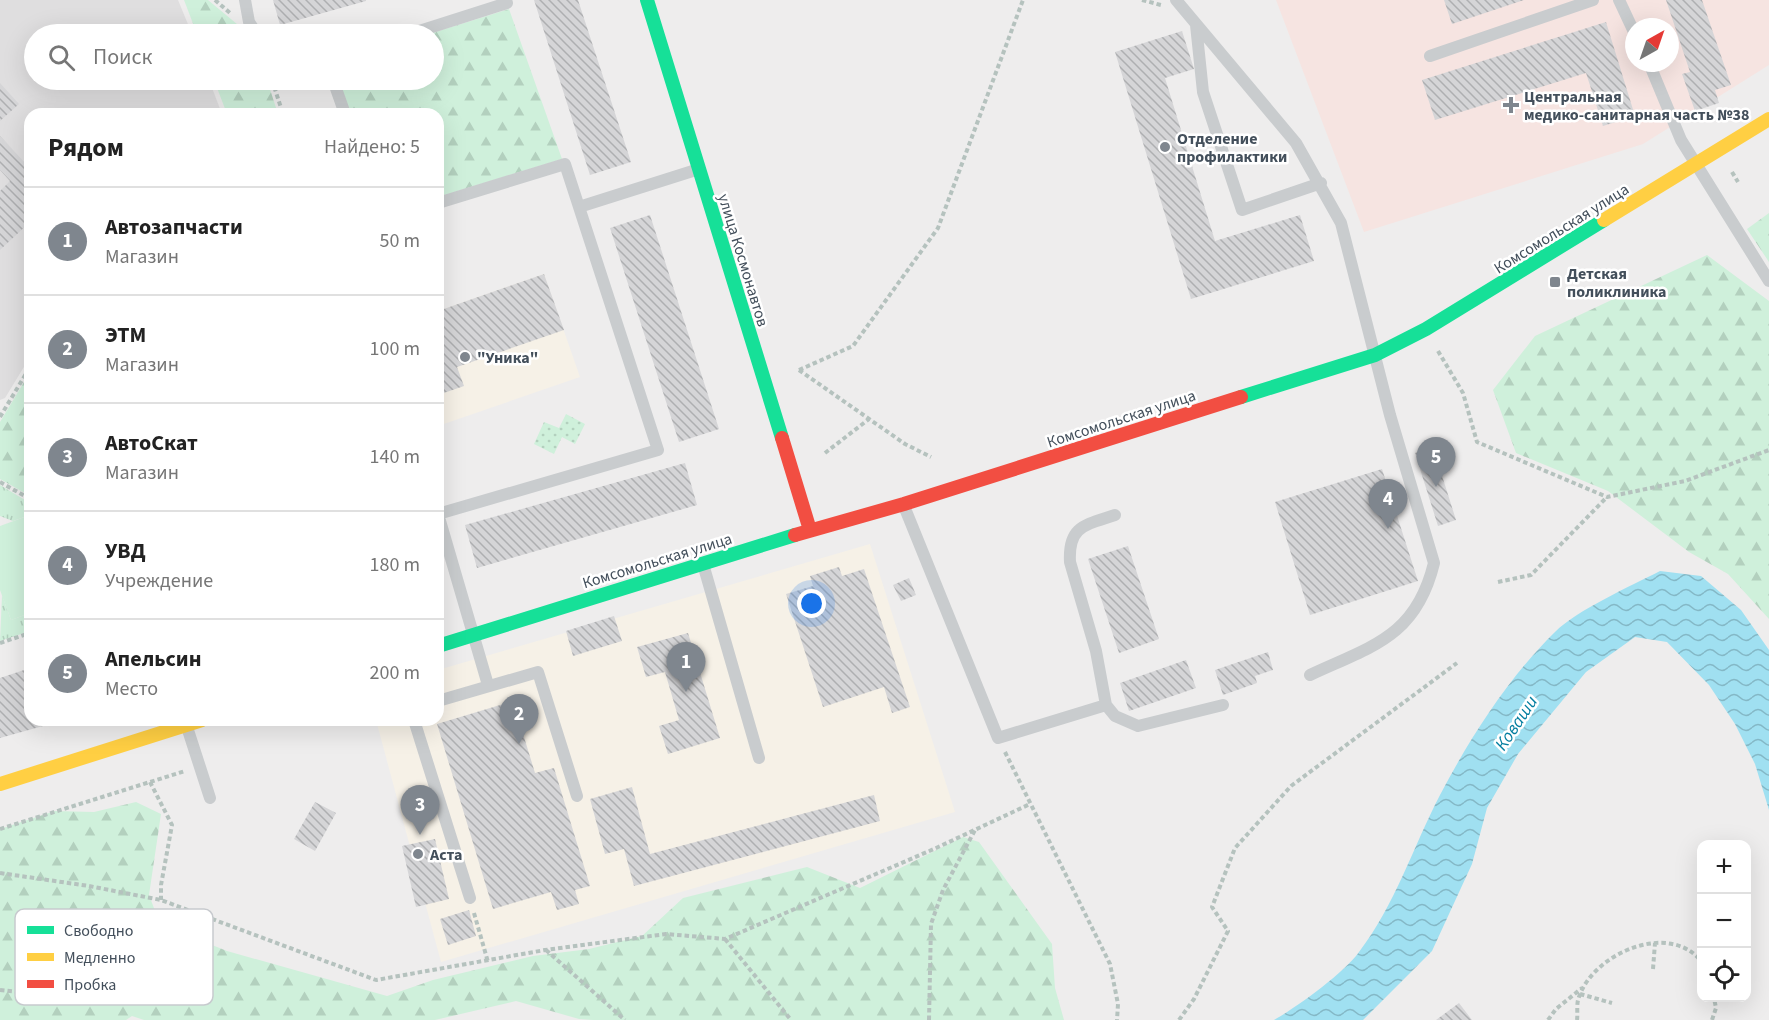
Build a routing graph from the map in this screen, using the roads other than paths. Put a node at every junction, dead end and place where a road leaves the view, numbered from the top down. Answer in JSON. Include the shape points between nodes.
{"nodes":[{"id":1,"x":245,"y":0,"type":"edge"},
{"id":2,"x":1176,"y":0,"type":"edge"},
{"id":3,"x":1593,"y":0,"type":"edge"},
{"id":4,"x":1618,"y":0,"type":"edge"},
{"id":5,"x":664,"y":2,"type":"dead end"},
{"id":6,"x":507,"y":3,"type":"dead end"},
{"id":7,"x":648,"y":3,"type":"edge"},
{"id":8,"x":1627,"y":18,"type":"edge"},
{"id":9,"x":250,"y":24,"type":"edge"},
{"id":10,"x":441,"y":24,"type":"edge"},
{"id":11,"x":1196,"y":25,"type":"junction"},
{"id":12,"x":1430,"y":56,"type":"dead end"},
{"id":13,"x":1652,"y":72,"type":"edge"},
{"id":14,"x":337,"y":90,"type":"edge"},
{"id":15,"x":343,"y":108,"type":"edge"},
{"id":16,"x":1769,"y":119,"type":"edge"},
{"id":17,"x":1695,"y":164,"type":"junction"},
{"id":18,"x":699,"y":169,"type":"junction"},
{"id":19,"x":1321,"y":183,"type":"junction"},
{"id":20,"x":444,"y":201,"type":"edge"},
{"id":21,"x":579,"y":207,"type":"junction"},
{"id":22,"x":1769,"y":281,"type":"edge"},
{"id":23,"x":1375,"y":355,"type":"junction"},
{"id":24,"x":904,"y":504,"type":"junction"},
{"id":25,"x":444,"y":512,"type":"edge"},
{"id":26,"x":1114,"y":515,"type":"dead end"},
{"id":27,"x":810,"y":530,"type":"junction"},
{"id":28,"x":444,"y":536,"type":"edge"},
{"id":29,"x":703,"y":563,"type":"junction"},
{"id":30,"x":472,"y":636,"type":"junction"},
{"id":31,"x":444,"y":644,"type":"edge"},
{"id":32,"x":1310,"y":675,"type":"dead end"},
{"id":33,"x":488,"y":686,"type":"junction"},
{"id":34,"x":444,"y":699,"type":"edge"},
{"id":35,"x":1106,"y":705,"type":"junction"},
{"id":36,"x":1223,"y":705,"type":"dead end"},
{"id":37,"x":175,"y":726,"type":"edge"},
{"id":38,"x":188,"y":726,"type":"edge"},
{"id":39,"x":416,"y":726,"type":"edge"},
{"id":40,"x":759,"y":758,"type":"dead end"},
{"id":41,"x":0,"y":784,"type":"edge"},
{"id":42,"x":577,"y":796,"type":"dead end"},
{"id":43,"x":210,"y":798,"type":"dead end"},
{"id":44,"x":470,"y":898,"type":"road end"}],
"edges":[{"from":1,"to":9,"type":"lane"},
{"from":2,"to":11,"type":"lane"},
{"from":3,"to":12,"type":"lane"},
{"from":4,"to":8,"type":"lane"},
{"from":5,"to":7,"type":"lane"},
{"from":6,"to":10,"type":"lane"},
{"from":7,"to":18,"type":"street","name":"улица Космонавтов"},
{"from":11,"to":19,"type":"lane","via":[[1268,107]]},
{"from":11,"to":19,"type":"lane","via":[[1203,92],[1242,210]]},
{"from":13,"to":17,"type":"lane"},
{"from":14,"to":15,"type":"lane"},
{"from":16,"to":17,"type":"street","name":"Комсомольская улица"},
{"from":17,"to":22,"type":"lane"},
{"from":17,"to":23,"type":"street","name":"Комсомольская улица","via":[[1436,323]]},
{"from":18,"to":21,"type":"lane"},
{"from":18,"to":27,"type":"street","name":"улица Космонавтов"},
{"from":19,"to":23,"type":"lane","via":[[1341,223]]},
{"from":20,"to":21,"type":"lane","via":[[566,164]]},
{"from":21,"to":25,"type":"lane","via":[[658,450]]},
{"from":23,"to":24,"type":"street","name":"Комсомольская улица"},
{"from":23,"to":32,"type":"lane","via":[[1434,563],[1420,605],[1390,637]]},
{"from":24,"to":27,"type":"street","name":"Комсомольская улица"},
{"from":24,"to":35,"type":"lane","via":[[998,738]]},
{"from":26,"to":35,"type":"lane","via":[[1082,526],[1069,547]]},
{"from":27,"to":29,"type":"street","name":"Комсомольская улица"},
{"from":28,"to":30,"type":"lane"},
{"from":29,"to":30,"type":"street","name":"Комсомольская улица"},
{"from":29,"to":40,"type":"lane"},
{"from":30,"to":31,"type":"street","name":"Комсомольская улица"},
{"from":30,"to":33,"type":"lane"},
{"from":33,"to":34,"type":"lane"},
{"from":33,"to":42,"type":"lane","via":[[538,672]]},
{"from":35,"to":36,"type":"lane","via":[[1115,716],[1138,726]]},
{"from":37,"to":41,"type":"street"},
{"from":38,"to":43,"type":"lane"},
{"from":39,"to":44,"type":"lane"}]}
